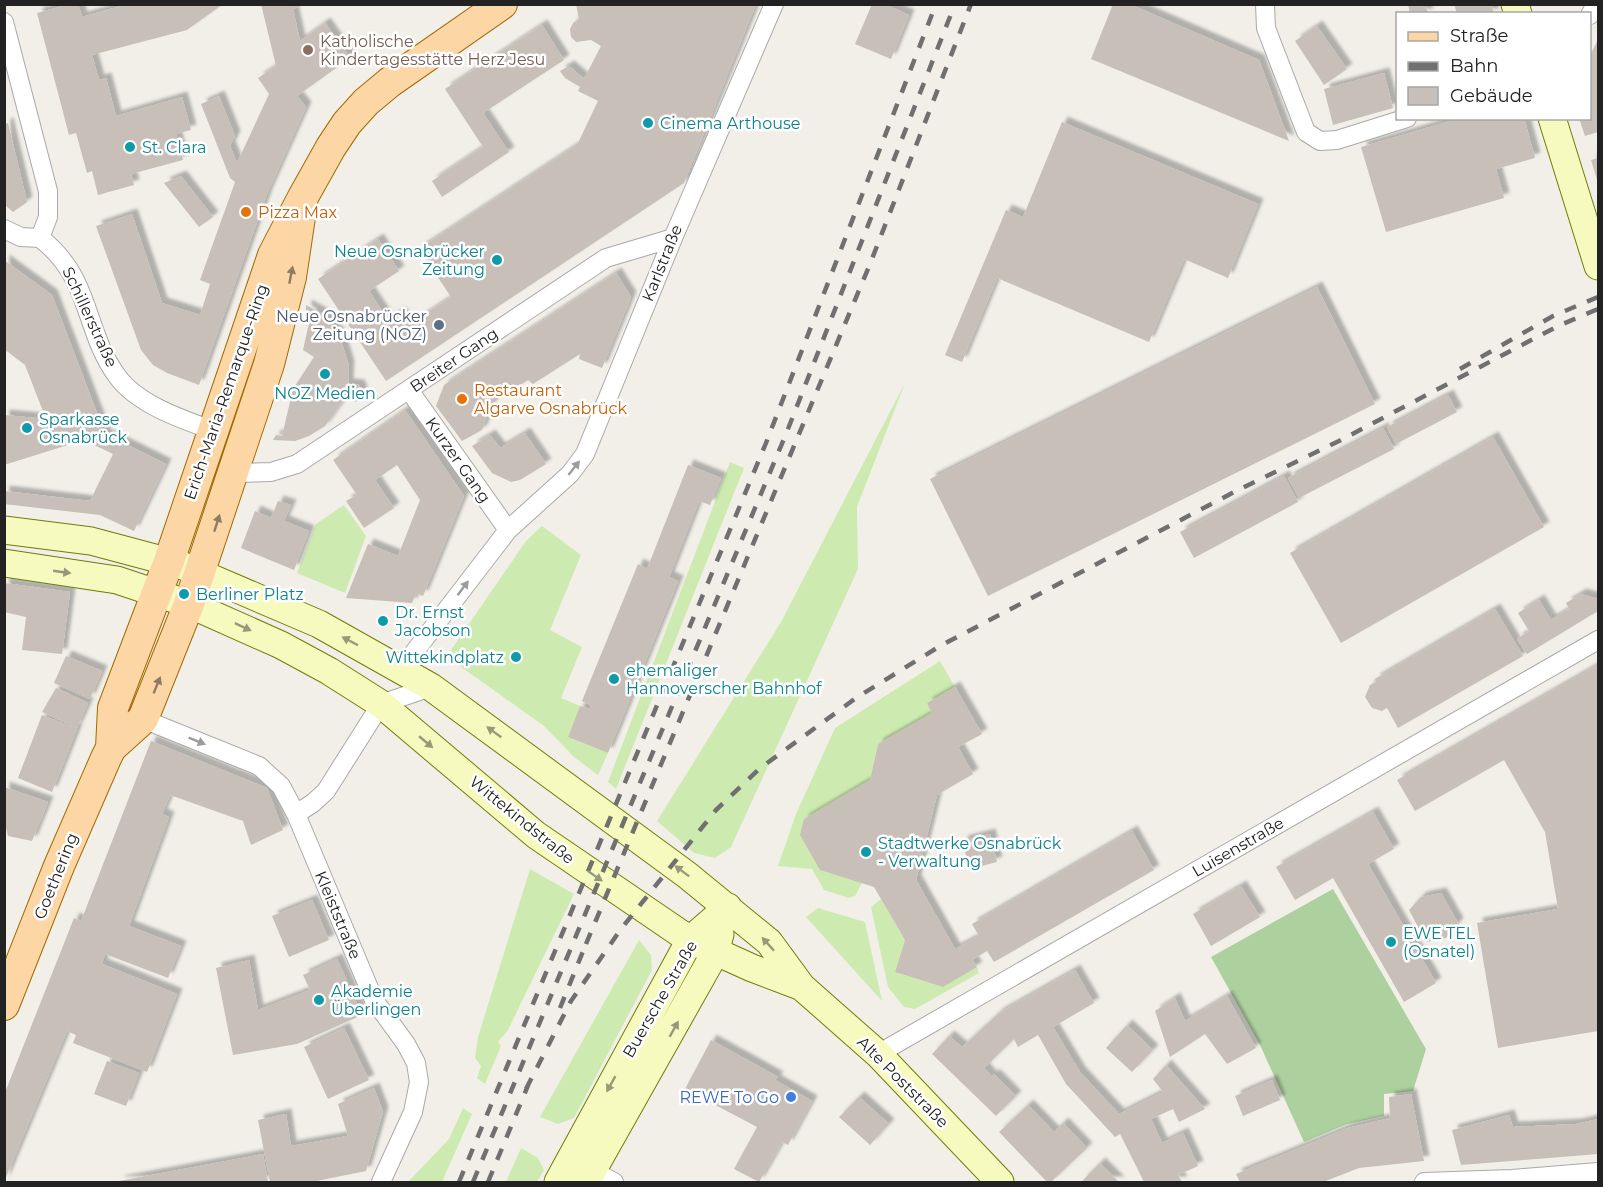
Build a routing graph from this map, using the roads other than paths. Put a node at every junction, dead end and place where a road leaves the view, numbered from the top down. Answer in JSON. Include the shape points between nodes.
{"nodes":[{"id":1,"x":502,"y":4,"type":"edge"},
{"id":2,"x":774,"y":4,"type":"edge"},
{"id":3,"x":1265,"y":4,"type":"edge"},
{"id":4,"x":4,"y":22,"type":"edge"},
{"id":5,"x":1401,"y":120,"type":"edge"},
{"id":6,"x":1553,"y":120,"type":"edge"},
{"id":7,"x":303,"y":197,"type":"junction"},
{"id":8,"x":4,"y":229,"type":"edge"},
{"id":9,"x":40,"y":238,"type":"junction"},
{"id":10,"x":673,"y":238,"type":"junction"},
{"id":11,"x":1599,"y":266,"type":"edge"},
{"id":12,"x":251,"y":318,"type":"junction"},
{"id":13,"x":409,"y":390,"type":"junction"},
{"id":14,"x":212,"y":430,"type":"junction"},
{"id":15,"x":234,"y":473,"type":"junction"},
{"id":16,"x":4,"y":530,"type":"edge"},
{"id":17,"x":508,"y":530,"type":"junction"},
{"id":18,"x":4,"y":564,"type":"edge"},
{"id":19,"x":183,"y":566,"type":"junction"},
{"id":20,"x":157,"y":592,"type":"junction"},
{"id":21,"x":189,"y":604,"type":"junction"},
{"id":22,"x":1599,"y":640,"type":"edge"},
{"id":23,"x":402,"y":668,"type":"junction"},
{"id":24,"x":431,"y":687,"type":"junction"},
{"id":25,"x":381,"y":704,"type":"junction"},
{"id":26,"x":143,"y":718,"type":"junction"},
{"id":27,"x":111,"y":748,"type":"junction"},
{"id":28,"x":296,"y":814,"type":"junction"},
{"id":29,"x":728,"y":907,"type":"junction"},
{"id":30,"x":690,"y":940,"type":"junction"},
{"id":31,"x":715,"y":952,"type":"junction"},
{"id":32,"x":802,"y":987,"type":"junction"},
{"id":33,"x":5,"y":996,"type":"edge"},
{"id":34,"x":878,"y":1054,"type":"junction"},
{"id":35,"x":1599,"y":1172,"type":"edge"},
{"id":36,"x":597,"y":1179,"type":"edge"},
{"id":37,"x":381,"y":1182,"type":"edge"},
{"id":38,"x":558,"y":1182,"type":"edge"},
{"id":39,"x":1000,"y":1182,"type":"edge"},
{"id":40,"x":1424,"y":1182,"type":"edge"}],
"edges":[{"from":1,"to":7,"type":"main road","name":"Erich-Maria-Remarque-Ring","via":[[366,102],[331,147]]},
{"from":2,"to":10,"type":"street","name":"Karlstraße"},
{"from":3,"to":5,"type":"street","via":[[1266,28],[1306,132],[1320,141],[1337,140]]},
{"from":4,"to":9,"type":"street","via":[[48,191],[48,217]]},
{"from":6,"to":11,"type":"main road"},
{"from":7,"to":12,"type":"main road","name":"Erich-Maria-Remarque-Ring","via":[[273,255]]},
{"from":15,"to":7,"type":"main road","name":"Erich-Maria-Remarque-Ring","one_way":true,"via":[[269,364],[291,277]]},
{"from":8,"to":9,"type":"street","via":[[21,237]]},
{"from":9,"to":14,"type":"street","name":"Schillerstraße","via":[[57,251],[73,272],[117,377],[138,397]]},
{"from":10,"to":13,"type":"street","name":"Breiter Gang","via":[[606,258]]},
{"from":17,"to":10,"type":"street","name":"Karlstraße","one_way":true,"via":[[570,474],[585,454]]},
{"from":12,"to":14,"type":"main road","name":"Erich-Maria-Remarque-Ring"},
{"from":12,"to":19,"type":"main road","via":[[253,353]]},
{"from":13,"to":15,"type":"street","name":"Breiter Gang","via":[[297,464],[271,472]]},
{"from":13,"to":17,"type":"street","name":"Kurzer Gang"},
{"from":14,"to":19,"type":"main road","name":"Erich-Maria-Remarque-Ring"},
{"from":19,"to":15,"type":"main road","name":"Erich-Maria-Remarque-Ring","one_way":true},
{"from":16,"to":19,"type":"main road","via":[[91,541]]},
{"from":23,"to":17,"type":"street","one_way":true},
{"from":18,"to":20,"type":"main road","one_way":true,"via":[[117,580]]},
{"from":19,"to":20,"type":"main road","name":"Erich-Maria-Remarque-Ring"},
{"from":19,"to":21,"type":"main road","via":[[178,576]]},
{"from":23,"to":19,"type":"main road","one_way":true,"via":[[319,624]]},
{"from":20,"to":21,"type":"main road"},
{"from":20,"to":27,"type":"main road","name":"Goethering","via":[[113,708]]},
{"from":21,"to":25,"type":"main road","name":"Wittekindstraße","one_way":true,"via":[[281,645]]},
{"from":26,"to":21,"type":"main road","name":"Goethering","one_way":true},
{"from":22,"to":34,"type":"street","name":"Luisenstraße"},
{"from":23,"to":24,"type":"main road"},
{"from":24,"to":25,"type":"street"},
{"from":29,"to":24,"type":"main road","one_way":true},
{"from":25,"to":28,"type":"street","via":[[331,784]]},
{"from":25,"to":30,"type":"main road","name":"Wittekindstraße","one_way":true,"via":[[536,835]]},
{"from":26,"to":27,"type":"main road","name":"Goethering"},
{"from":26,"to":28,"type":"street","name":"Kleiststraße","one_way":true,"via":[[258,766],[281,786]]},
{"from":27,"to":33,"type":"main road","name":"Goethering"},
{"from":28,"to":37,"type":"street","name":"Kleiststraße","via":[[374,1000],[416,1063],[419,1082],[412,1112]]},
{"from":29,"to":30,"type":"main road","name":"Buersche Straße"},
{"from":29,"to":31,"type":"main road","name":"Buersche Straße"},
{"from":32,"to":29,"type":"main road","name":"Alte Poststraße","one_way":true,"via":[[769,942]]},
{"from":30,"to":31,"type":"main road","name":"Wittekindstraße"},
{"from":30,"to":38,"type":"main road","name":"Buersche Straße","one_way":true},
{"from":31,"to":32,"type":"main road","name":"Alte Poststraße"},
{"from":36,"to":31,"type":"main road","name":"Buersche Straße","one_way":true},
{"from":32,"to":34,"type":"main road","name":"Alte Poststraße"},
{"from":34,"to":39,"type":"main road","name":"Alte Poststraße"},
{"from":35,"to":40,"type":"street"}]}
